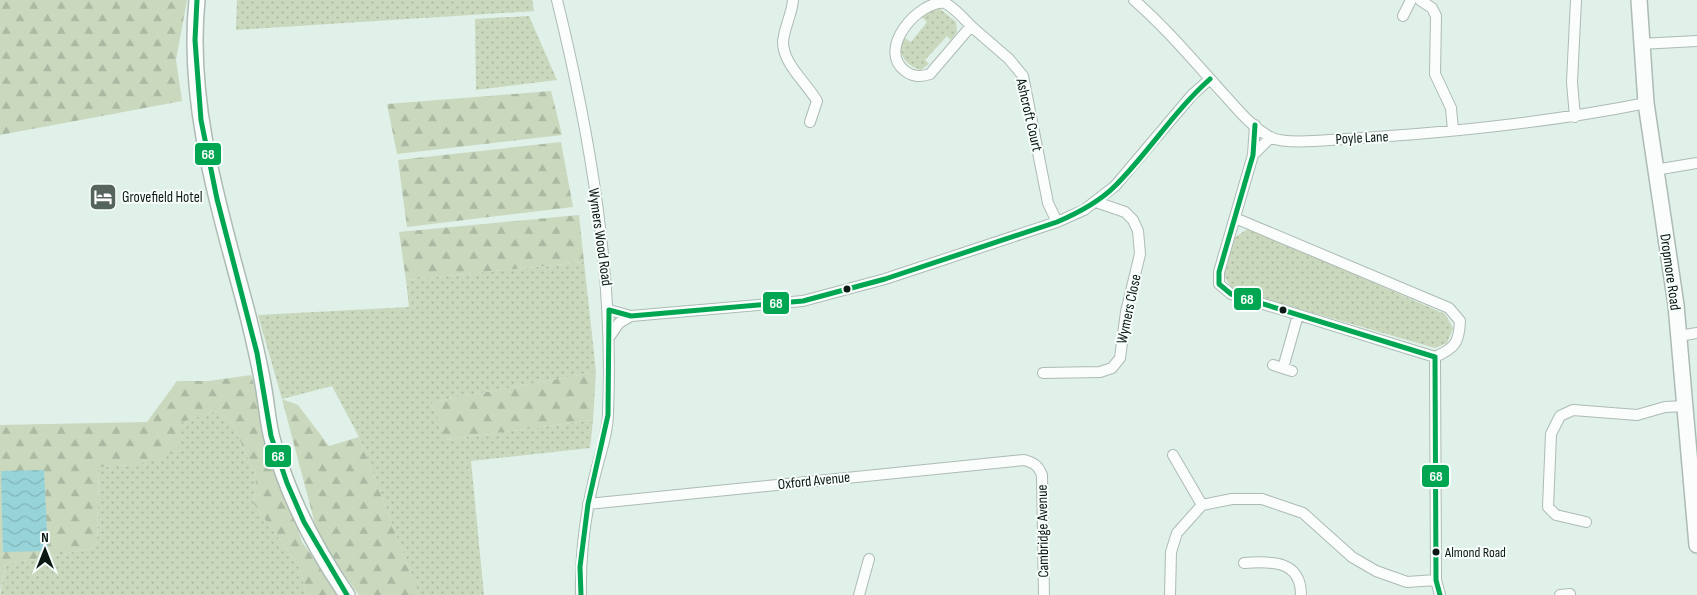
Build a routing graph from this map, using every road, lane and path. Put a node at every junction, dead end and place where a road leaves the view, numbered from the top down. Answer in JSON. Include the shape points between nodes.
{"nodes":[{"id":1,"x":197,"y":0,"type":"edge"},
{"id":2,"x":556,"y":0,"type":"edge"},
{"id":3,"x":793,"y":0,"type":"edge"},
{"id":4,"x":1134,"y":0,"type":"edge"},
{"id":5,"x":1411,"y":0,"type":"edge"},
{"id":6,"x":1420,"y":0,"type":"edge"},
{"id":7,"x":1576,"y":0,"type":"edge"},
{"id":8,"x":1639,"y":0,"type":"edge"},
{"id":9,"x":1403,"y":16,"type":"dead end"},
{"id":10,"x":971,"y":26,"type":"junction"},
{"id":11,"x":1697,"y":41,"type":"edge"},
{"id":12,"x":1640,"y":44,"type":"junction"},
{"id":13,"x":1210,"y":79,"type":"junction"},
{"id":14,"x":1646,"y":103,"type":"junction"},
{"id":15,"x":1575,"y":117,"type":"junction"},
{"id":16,"x":810,"y":122,"type":"dead end"},
{"id":17,"x":1255,"y":125,"type":"junction"},
{"id":18,"x":1453,"y":130,"type":"junction"},
{"id":19,"x":1270,"y":137,"type":"junction"},
{"id":20,"x":1253,"y":155,"type":"junction"},
{"id":21,"x":1697,"y":163,"type":"edge"},
{"id":22,"x":1655,"y":170,"type":"junction"},
{"id":23,"x":1096,"y":202,"type":"junction"},
{"id":24,"x":1235,"y":218,"type":"junction"},
{"id":25,"x":1057,"y":222,"type":"junction"},
{"id":26,"x":609,"y":310,"type":"junction"},
{"id":27,"x":1298,"y":315,"type":"junction"},
{"id":28,"x":631,"y":316,"type":"junction"},
{"id":29,"x":1697,"y":333,"type":"edge"},
{"id":30,"x":610,"y":336,"type":"junction"},
{"id":31,"x":1679,"y":336,"type":"junction"},
{"id":32,"x":1435,"y":357,"type":"junction"},
{"id":33,"x":1283,"y":368,"type":"dead end"},
{"id":34,"x":1043,"y":374,"type":"dead end"},
{"id":35,"x":1685,"y":406,"type":"junction"},
{"id":36,"x":1173,"y":455,"type":"dead end"},
{"id":37,"x":1039,"y":467,"type":"joint"},
{"id":38,"x":1693,"y":477,"type":"edge"},
{"id":39,"x":588,"y":504,"type":"junction"},
{"id":40,"x":1202,"y":505,"type":"junction"},
{"id":41,"x":1586,"y":522,"type":"dead end"},
{"id":42,"x":1697,"y":545,"type":"edge"},
{"id":43,"x":869,"y":559,"type":"dead end"},
{"id":44,"x":1244,"y":563,"type":"dead end"},
{"id":45,"x":1436,"y":580,"type":"junction"},
{"id":46,"x":347,"y":595,"type":"edge"},
{"id":47,"x":581,"y":595,"type":"edge"},
{"id":48,"x":859,"y":595,"type":"edge"},
{"id":49,"x":1044,"y":595,"type":"edge"},
{"id":50,"x":1170,"y":595,"type":"edge"},
{"id":51,"x":1301,"y":595,"type":"edge"},
{"id":52,"x":1440,"y":595,"type":"edge"}],
"edges":[{"from":1,"to":46,"type":"street","via":[[194,36],[200,119],[258,356],[272,441],[298,513]]},
{"from":2,"to":26,"type":"street","name":"Wymers Wood Road","via":[[568,47],[595,195]]},
{"from":3,"to":16,"type":"street","via":[[783,42],[789,65],[818,101]]},
{"from":4,"to":13,"type":"street","via":[[1164,25]]},
{"from":5,"to":9,"type":"street"},
{"from":6,"to":18,"type":"street","via":[[1432,8],[1436,16],[1435,74],[1450,108]]},
{"from":7,"to":15,"type":"street","via":[[1572,82]]},
{"from":8,"to":12,"type":"street","name":"Dropmore Road"},
{"from":10,"to":10,"type":"street","name":"Ashcroft Court","via":[[945,3],[931,2],[918,8],[896,39],[896,62],[907,72],[922,77],[930,74]]},
{"from":10,"to":25,"type":"street","name":"Ashcroft Court","via":[[1009,59],[1023,76],[1048,203]]},
{"from":11,"to":12,"type":"street"},
{"from":12,"to":14,"type":"street","name":"Dropmore Road"},
{"from":13,"to":17,"type":"street"},
{"from":13,"to":23,"type":"street","via":[[1192,95],[1115,186]]},
{"from":14,"to":15,"type":"street","name":"Poyle Lane"},
{"from":14,"to":22,"type":"street","name":"Dropmore Road"},
{"from":15,"to":18,"type":"street","name":"Poyle Lane"},
{"from":17,"to":19,"type":"street"},
{"from":17,"to":20,"type":"street"},
{"from":18,"to":19,"type":"street","name":"Poyle Lane","via":[[1315,140]]},
{"from":19,"to":20,"type":"street"},
{"from":20,"to":24,"type":"street"},
{"from":21,"to":22,"type":"street"},
{"from":22,"to":31,"type":"street","name":"Dropmore Road"},
{"from":23,"to":25,"type":"street"},
{"from":23,"to":34,"type":"street","name":"Wymers Close","via":[[1125,212],[1134,220],[1138,231],[1140,254],[1126,312],[1120,358],[1112,368],[1100,372]]},
{"from":24,"to":27,"type":"street","via":[[1219,272],[1219,284],[1231,294]]},
{"from":24,"to":32,"type":"street","via":[[1449,308],[1460,321],[1459,337],[1450,350]]},
{"from":25,"to":28,"type":"street","via":[[885,279],[803,301]]},
{"from":26,"to":28,"type":"street"},
{"from":26,"to":30,"type":"street","name":"Wymers Wood Road"},
{"from":27,"to":32,"type":"street"},
{"from":27,"to":33,"type":"street"},
{"from":28,"to":30,"type":"street","via":[[619,323]]},
{"from":29,"to":31,"type":"street"},
{"from":30,"to":39,"type":"street","name":"Wymers Wood Road","via":[[608,415]]},
{"from":31,"to":35,"type":"street","name":"Dropmore Road"},
{"from":32,"to":45,"type":"street"},
{"from":35,"to":38,"type":"street","name":"Dropmore Road"},
{"from":35,"to":41,"type":"street","via":[[1665,407],[1636,415],[1573,410],[1560,416],[1551,434],[1548,507],[1556,515]]},
{"from":36,"to":40,"type":"street"},
{"from":37,"to":39,"type":"street","name":"Oxford Avenue","via":[[1024,460]]},
{"from":37,"to":49,"type":"street","name":"Cambridge Avenue","via":[[1043,492]]},
{"from":38,"to":42,"type":"street","name":"Dropmore Road"},
{"from":39,"to":47,"type":"street","name":"Wymers Wood Road","via":[[580,567]]},
{"from":40,"to":45,"type":"street","via":[[1232,499],[1262,499],[1303,513],[1352,557],[1376,571],[1407,582]]},
{"from":40,"to":50,"type":"street","via":[[1177,533],[1171,552]]},
{"from":43,"to":48,"type":"street"},
{"from":44,"to":51,"type":"street","via":[[1280,563],[1298,575]]},
{"from":45,"to":52,"type":"street"}]}
